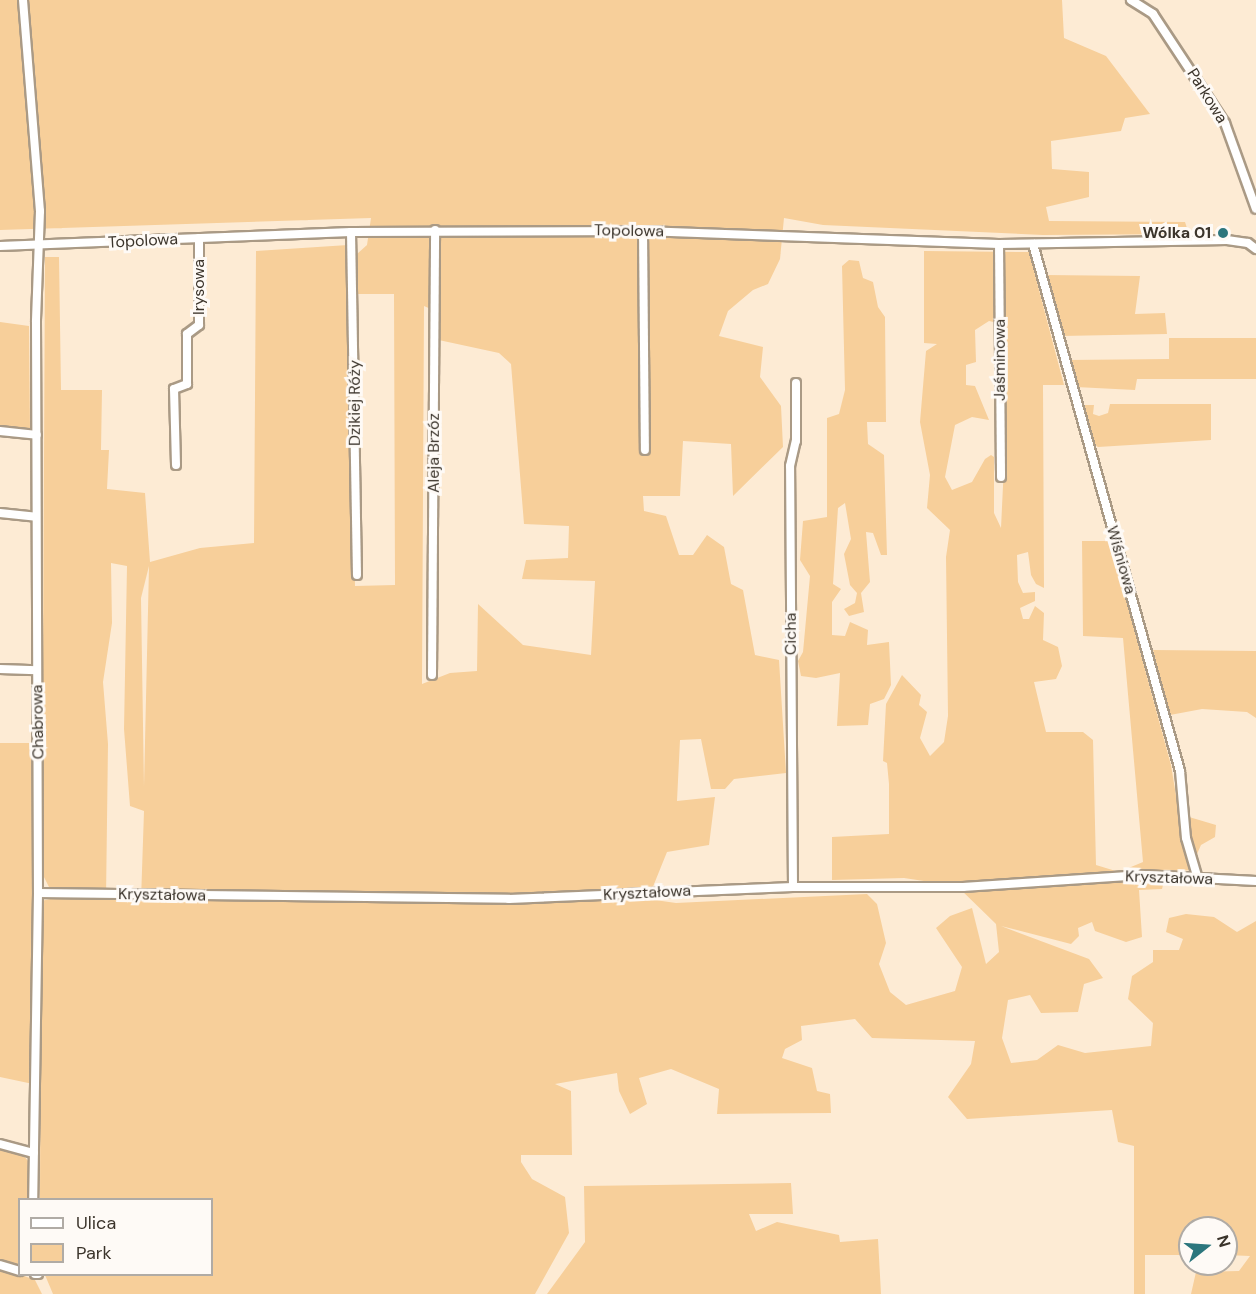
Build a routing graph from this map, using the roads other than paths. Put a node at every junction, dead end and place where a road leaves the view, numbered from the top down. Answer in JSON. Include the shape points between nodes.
{"nodes":[{"id":1,"x":23,"y":0,"type":"edge"},
{"id":2,"x":1131,"y":0,"type":"edge"},
{"id":3,"x":1256,"y":209,"type":"edge"},
{"id":4,"x":435,"y":230,"type":"junction"},
{"id":5,"x":643,"y":231,"type":"junction"},
{"id":6,"x":351,"y":232,"type":"junction"},
{"id":7,"x":200,"y":238,"type":"junction"},
{"id":8,"x":999,"y":244,"type":"junction"},
{"id":9,"x":1033,"y":244,"type":"junction"},
{"id":10,"x":37,"y":245,"type":"junction"},
{"id":11,"x":0,"y":246,"type":"edge"},
{"id":12,"x":1256,"y":249,"type":"edge"},
{"id":13,"x":795,"y":383,"type":"dead end"},
{"id":14,"x":0,"y":431,"type":"edge"},
{"id":15,"x":37,"y":435,"type":"junction"},
{"id":16,"x":645,"y":450,"type":"dead end"},
{"id":17,"x":176,"y":465,"type":"dead end"},
{"id":18,"x":1001,"y":477,"type":"dead end"},
{"id":19,"x":0,"y":513,"type":"edge"},
{"id":20,"x":36,"y":517,"type":"junction"},
{"id":21,"x":357,"y":575,"type":"dead end"},
{"id":22,"x":0,"y":669,"type":"edge"},
{"id":23,"x":37,"y":670,"type":"junction"},
{"id":24,"x":432,"y":675,"type":"dead end"},
{"id":25,"x":1198,"y":879,"type":"junction"},
{"id":26,"x":1256,"y":881,"type":"edge"},
{"id":27,"x":794,"y":886,"type":"junction"},
{"id":28,"x":38,"y":893,"type":"junction"},
{"id":29,"x":0,"y":1144,"type":"edge"},
{"id":30,"x":34,"y":1153,"type":"junction"},
{"id":31,"x":33,"y":1198,"type":"edge"},
{"id":32,"x":0,"y":1265,"type":"edge"},
{"id":33,"x":18,"y":1270,"type":"edge"}],
"edges":[{"from":1,"to":10,"type":"street","name":"Chabrowa","via":[[40,211]]},
{"from":2,"to":3,"type":"street","name":"Parkowa","via":[[1153,14],[1225,123]]},
{"from":4,"to":5,"type":"street","name":"Topolowa"},
{"from":4,"to":6,"type":"street","name":"Topolowa"},
{"from":4,"to":24,"type":"street","name":"Aleja Brzóz"},
{"from":5,"to":8,"type":"street","name":"Topolowa"},
{"from":5,"to":16,"type":"street"},
{"from":6,"to":7,"type":"street","name":"Topolowa"},
{"from":6,"to":21,"type":"street","name":"Dzikiej Róży"},
{"from":7,"to":10,"type":"street","name":"Topolowa"},
{"from":7,"to":17,"type":"street","name":"Irysowa","via":[[199,325],[187,334],[188,384],[174,389]]},
{"from":8,"to":9,"type":"street","name":"Topolowa"},
{"from":8,"to":18,"type":"street","name":"Jaśminowa"},
{"from":9,"to":12,"type":"street","name":"Topolowa","via":[[1227,240],[1248,243]]},
{"from":9,"to":25,"type":"street","name":"Wiśniowa","via":[[1180,771],[1186,838]]},
{"from":10,"to":11,"type":"street","name":"Topolowa"},
{"from":10,"to":15,"type":"street","name":"Chabrowa"},
{"from":13,"to":27,"type":"street","name":"Cicha","via":[[796,441],[790,466]]},
{"from":14,"to":15,"type":"street"},
{"from":15,"to":20,"type":"street","name":"Chabrowa"},
{"from":19,"to":20,"type":"street"},
{"from":20,"to":23,"type":"street","name":"Chabrowa"},
{"from":22,"to":23,"type":"street"},
{"from":23,"to":28,"type":"street","name":"Chabrowa"},
{"from":25,"to":26,"type":"street","name":"Kryształowa"},
{"from":25,"to":27,"type":"street","name":"Kryształowa","via":[[1143,874],[955,887]]},
{"from":27,"to":28,"type":"street","name":"Kryształowa","via":[[509,899]]},
{"from":28,"to":30,"type":"street","name":"Chabrowa"},
{"from":29,"to":30,"type":"street"},
{"from":30,"to":31,"type":"street","name":"Chabrowa"},
{"from":32,"to":33,"type":"street"}]}
